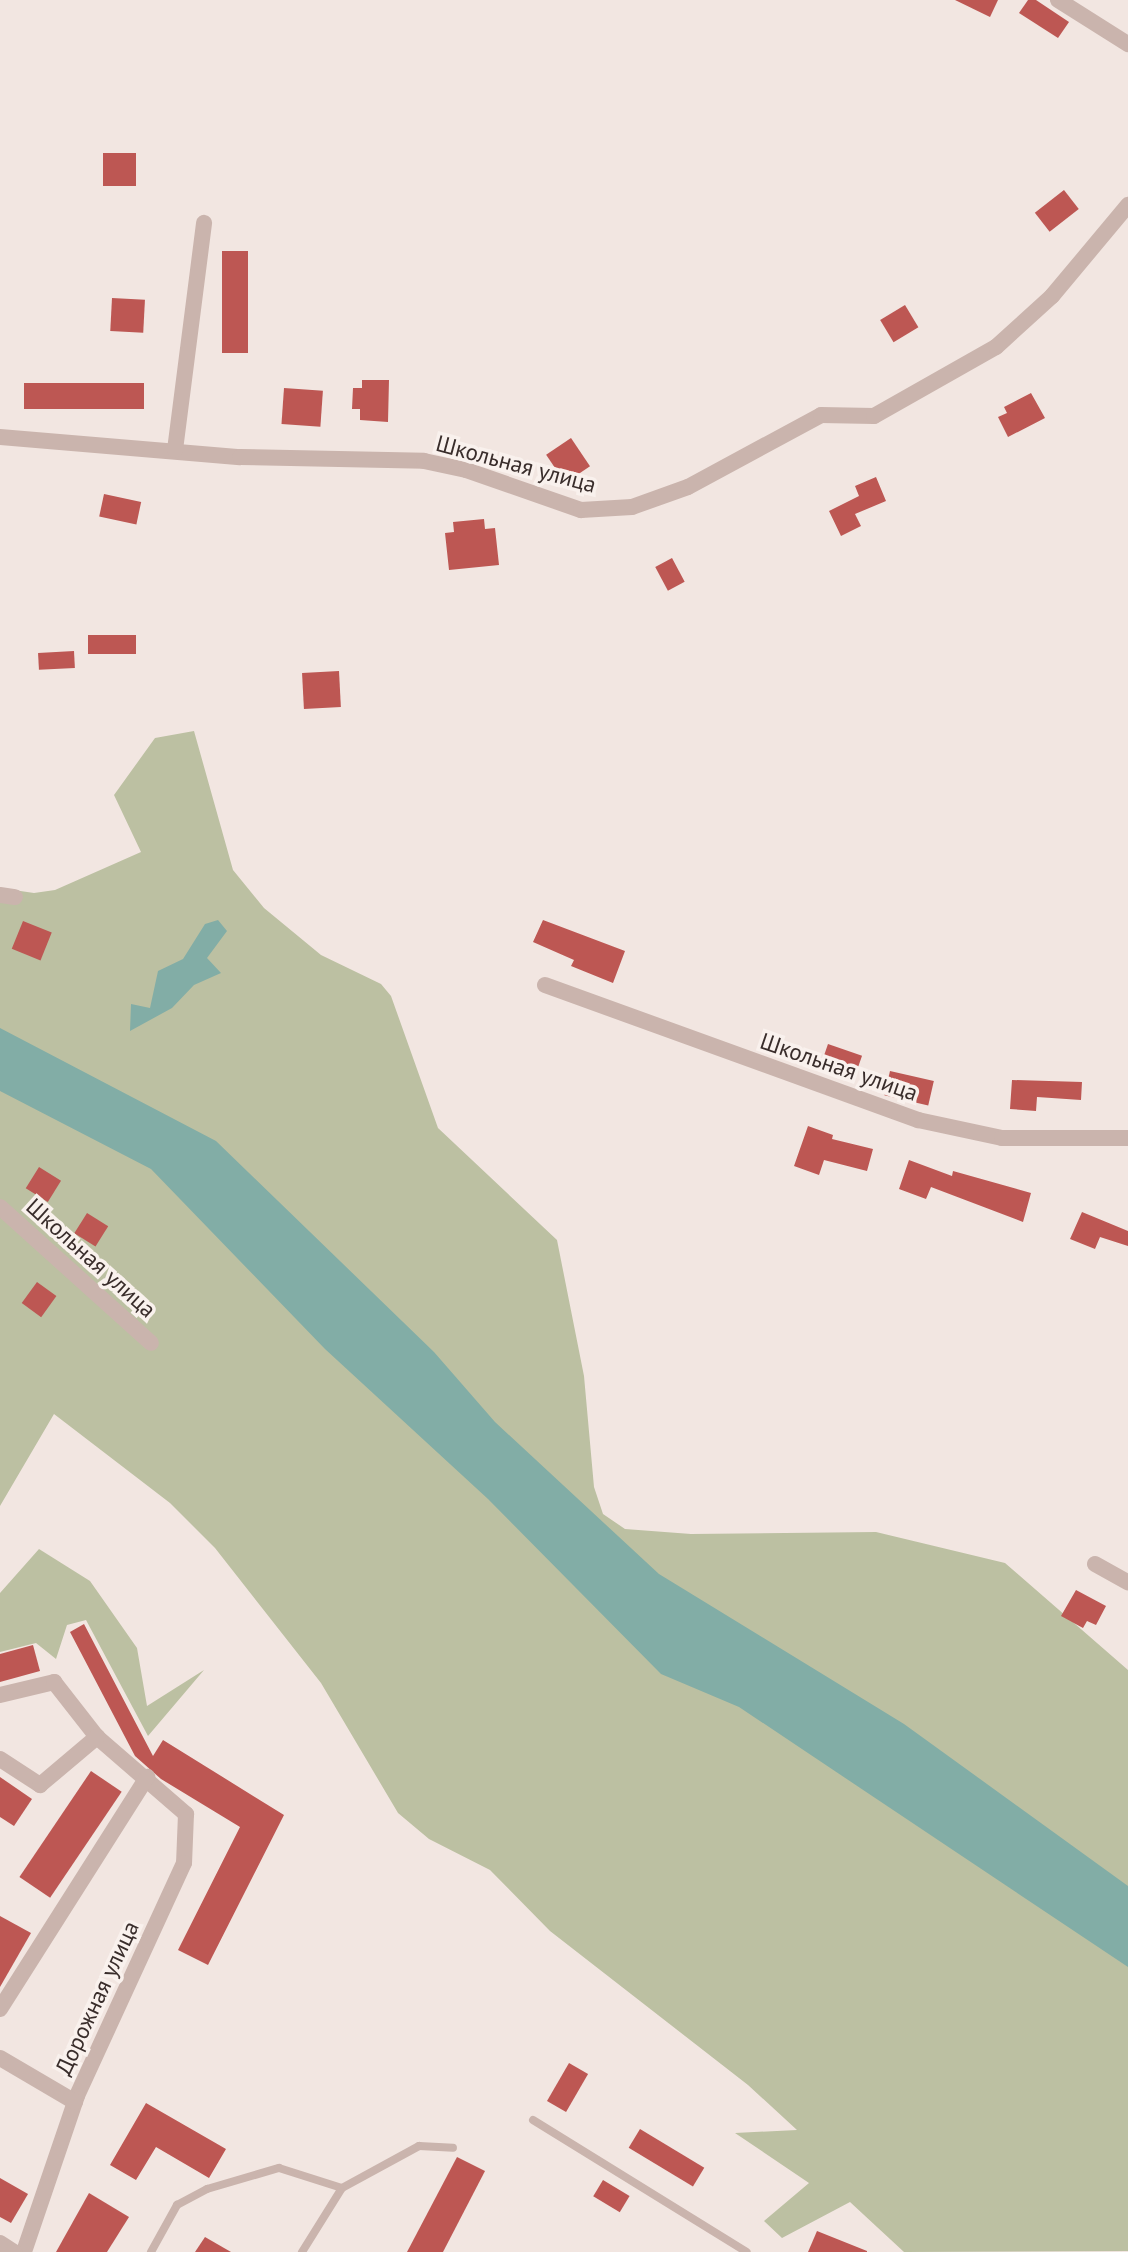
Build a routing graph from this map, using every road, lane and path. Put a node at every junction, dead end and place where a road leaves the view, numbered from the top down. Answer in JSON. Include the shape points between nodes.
{"nodes":[{"id":1,"x":1058,"y":0,"type":"edge"},
{"id":2,"x":1128,"y":44,"type":"edge"},
{"id":3,"x":1128,"y":205,"type":"edge"},
{"id":4,"x":204,"y":223,"type":"dead end"},
{"id":5,"x":0,"y":437,"type":"edge"},
{"id":6,"x":175,"y":450,"type":"junction"},
{"id":7,"x":545,"y":985,"type":"dead end"},
{"id":8,"x":1128,"y":1139,"type":"edge"},
{"id":9,"x":0,"y":1207,"type":"edge"},
{"id":10,"x":151,"y":1343,"type":"dead end"},
{"id":11,"x":1095,"y":1564,"type":"dead end"},
{"id":12,"x":1128,"y":1582,"type":"edge"},
{"id":13,"x":0,"y":1695,"type":"edge"},
{"id":14,"x":97,"y":1737,"type":"junction"},
{"id":15,"x":0,"y":1759,"type":"edge"},
{"id":16,"x":146,"y":1777,"type":"junction"},
{"id":17,"x":0,"y":2009,"type":"edge"},
{"id":18,"x":0,"y":2057,"type":"edge"},
{"id":19,"x":75,"y":2102,"type":"junction"},
{"id":20,"x":533,"y":2120,"type":"dead end"},
{"id":21,"x":453,"y":2148,"type":"dead end"},
{"id":22,"x":342,"y":2188,"type":"junction"},
{"id":23,"x":0,"y":2243,"type":"edge"},
{"id":24,"x":14,"y":2252,"type":"edge"},
{"id":25,"x":24,"y":2252,"type":"edge"},
{"id":26,"x":151,"y":2252,"type":"edge"},
{"id":27,"x":302,"y":2252,"type":"edge"},
{"id":28,"x":747,"y":2252,"type":"edge"}],
"edges":[{"from":1,"to":2,"type":"street"},
{"from":3,"to":6,"type":"street","name":"Школьная улица","via":[[1052,296],[996,347],[874,416],[821,415],[688,487],[632,507],[581,510],[466,470],[424,461],[240,457]]},
{"from":4,"to":6,"type":"street"},
{"from":5,"to":6,"type":"street","name":"Школьная улица"},
{"from":7,"to":8,"type":"street","name":"Школьная улица","via":[[918,1120],[1003,1138]]},
{"from":9,"to":10,"type":"street","name":"Школьная улица"},
{"from":11,"to":12,"type":"street"},
{"from":13,"to":14,"type":"street","name":"Дорожная улица","via":[[54,1682]]},
{"from":14,"to":15,"type":"street","via":[[40,1786]]},
{"from":14,"to":16,"type":"street","name":"Дорожная улица"},
{"from":16,"to":17,"type":"street"},
{"from":16,"to":19,"type":"street","name":"Дорожная улица","via":[[186,1814],[184,1863]]},
{"from":18,"to":19,"type":"street"},
{"from":19,"to":25,"type":"street","name":"Дорожная улица"},
{"from":20,"to":28,"type":"lane"},
{"from":21,"to":22,"type":"lane","via":[[419,2146]]},
{"from":22,"to":26,"type":"lane","via":[[279,2168],[207,2189],[177,2205]]},
{"from":22,"to":27,"type":"lane"},
{"from":23,"to":24,"type":"street"}]}
